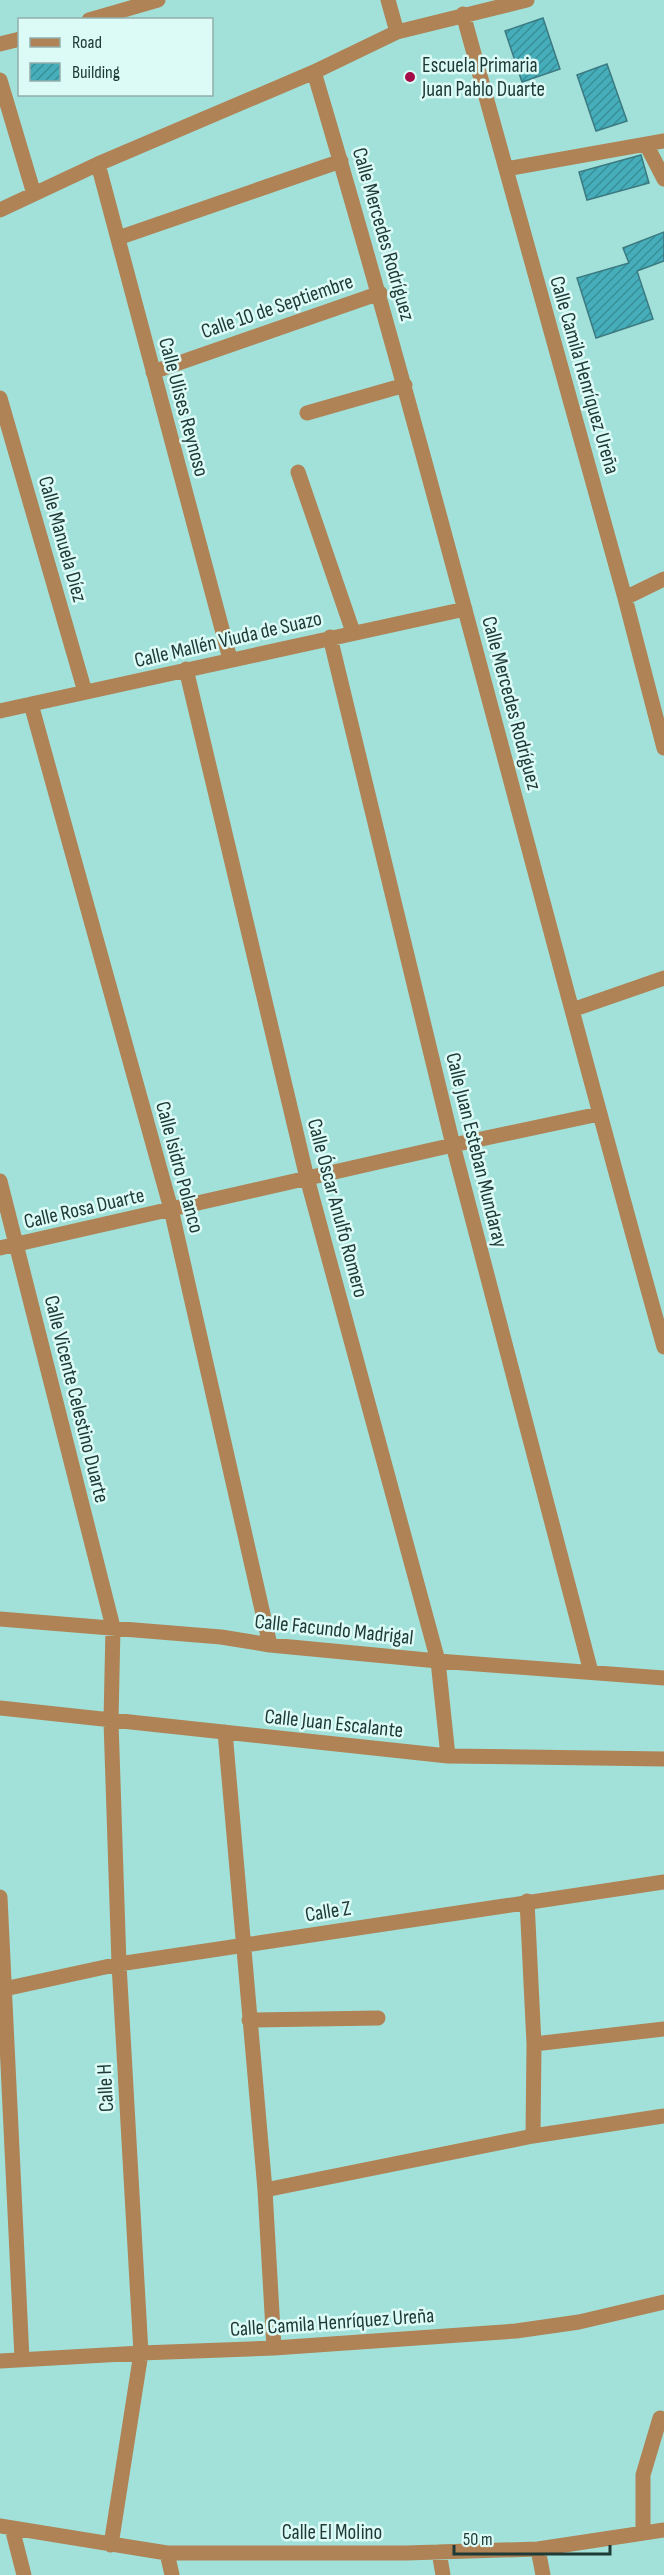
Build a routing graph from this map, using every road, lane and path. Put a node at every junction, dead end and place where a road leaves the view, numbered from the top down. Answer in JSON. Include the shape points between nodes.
{"nodes":[{"id":1,"x":158,"y":0,"type":"edge"},
{"id":2,"x":388,"y":0,"type":"edge"},
{"id":3,"x":527,"y":0,"type":"edge"},
{"id":4,"x":463,"y":14,"type":"junction"},
{"id":5,"x":96,"y":18,"type":"edge"},
{"id":6,"x":397,"y":32,"type":"junction"},
{"id":7,"x":18,"y":40,"type":"edge"},
{"id":8,"x":0,"y":44,"type":"edge"},
{"id":9,"x":314,"y":72,"type":"junction"},
{"id":10,"x":0,"y":80,"type":"edge"},
{"id":11,"x":664,"y":141,"type":"edge"},
{"id":12,"x":647,"y":146,"type":"junction"},
{"id":13,"x":341,"y":161,"type":"junction"},
{"id":14,"x":98,"y":165,"type":"junction"},
{"id":15,"x":506,"y":170,"type":"junction"},
{"id":16,"x":664,"y":179,"type":"edge"},
{"id":17,"x":34,"y":194,"type":"junction"},
{"id":18,"x":0,"y":210,"type":"edge"},
{"id":19,"x":118,"y":238,"type":"junction"},
{"id":20,"x":380,"y":292,"type":"junction"},
{"id":21,"x":153,"y":372,"type":"junction"},
{"id":22,"x":405,"y":385,"type":"junction"},
{"id":23,"x":0,"y":398,"type":"edge"},
{"id":24,"x":307,"y":413,"type":"dead end"},
{"id":25,"x":298,"y":472,"type":"dead end"},
{"id":26,"x":664,"y":579,"type":"edge"},
{"id":27,"x":625,"y":598,"type":"junction"},
{"id":28,"x":465,"y":609,"type":"junction"},
{"id":29,"x":353,"y":632,"type":"junction"},
{"id":30,"x":330,"y":637,"type":"junction"},
{"id":31,"x":230,"y":659,"type":"junction"},
{"id":32,"x":186,"y":669,"type":"junction"},
{"id":33,"x":85,"y":692,"type":"junction"},
{"id":34,"x":31,"y":704,"type":"junction"},
{"id":35,"x":0,"y":711,"type":"edge"},
{"id":36,"x":664,"y":748,"type":"edge"},
{"id":37,"x":664,"y":978,"type":"edge"},
{"id":38,"x":572,"y":1010,"type":"junction"},
{"id":39,"x":599,"y":1114,"type":"junction"},
{"id":40,"x":453,"y":1145,"type":"junction"},
{"id":41,"x":307,"y":1178,"type":"junction"},
{"id":42,"x":0,"y":1181,"type":"edge"},
{"id":43,"x":171,"y":1209,"type":"junction"},
{"id":44,"x":17,"y":1245,"type":"junction"},
{"id":45,"x":0,"y":1248,"type":"edge"},
{"id":46,"x":664,"y":1347,"type":"edge"},
{"id":47,"x":0,"y":1619,"type":"edge"},
{"id":48,"x":113,"y":1627,"type":"junction"},
{"id":49,"x":270,"y":1645,"type":"junction"},
{"id":50,"x":438,"y":1660,"type":"junction"},
{"id":51,"x":591,"y":1672,"type":"junction"},
{"id":52,"x":664,"y":1678,"type":"edge"},
{"id":53,"x":0,"y":1708,"type":"edge"},
{"id":54,"x":111,"y":1721,"type":"junction"},
{"id":55,"x":225,"y":1732,"type":"junction"},
{"id":56,"x":448,"y":1756,"type":"junction"},
{"id":57,"x":664,"y":1760,"type":"edge"},
{"id":58,"x":664,"y":1882,"type":"edge"},
{"id":59,"x":0,"y":1897,"type":"edge"},
{"id":60,"x":527,"y":1901,"type":"junction"},
{"id":61,"x":242,"y":1945,"type":"junction"},
{"id":62,"x":119,"y":1964,"type":"junction"},
{"id":63,"x":2,"y":1990,"type":"edge"},
{"id":64,"x":378,"y":2018,"type":"dead end"},
{"id":65,"x":249,"y":2020,"type":"junction"},
{"id":66,"x":664,"y":2029,"type":"edge"},
{"id":67,"x":534,"y":2044,"type":"junction"},
{"id":68,"x":664,"y":2116,"type":"edge"},
{"id":69,"x":533,"y":2136,"type":"junction"},
{"id":70,"x":265,"y":2190,"type":"junction"},
{"id":71,"x":664,"y":2302,"type":"edge"},
{"id":72,"x":274,"y":2348,"type":"junction"},
{"id":73,"x":141,"y":2353,"type":"junction"},
{"id":74,"x":22,"y":2359,"type":"junction"},
{"id":75,"x":0,"y":2361,"type":"edge"},
{"id":76,"x":660,"y":2418,"type":"dead end"},
{"id":77,"x":6,"y":2527,"type":"edge"},
{"id":78,"x":664,"y":2530,"type":"edge"},
{"id":79,"x":643,"y":2534,"type":"junction"},
{"id":80,"x":111,"y":2545,"type":"junction"},
{"id":81,"x":538,"y":2549,"type":"junction"},
{"id":82,"x":439,"y":2552,"type":"junction"},
{"id":83,"x":167,"y":2553,"type":"junction"},
{"id":84,"x":24,"y":2575,"type":"edge"},
{"id":85,"x":172,"y":2575,"type":"edge"},
{"id":86,"x":443,"y":2575,"type":"edge"},
{"id":87,"x":543,"y":2575,"type":"edge"}],
"edges":[{"from":1,"to":5,"type":"street"},
{"from":2,"to":6,"type":"street"},
{"from":3,"to":4,"type":"street"},
{"from":4,"to":6,"type":"street"},
{"from":4,"to":15,"type":"street","name":"Calle Camila Henríquez Ureña"},
{"from":6,"to":9,"type":"street"},
{"from":7,"to":8,"type":"street"},
{"from":9,"to":13,"type":"street","name":"Calle Mercedes Rodríguez"},
{"from":9,"to":14,"type":"street"},
{"from":10,"to":17,"type":"street"},
{"from":11,"to":12,"type":"street"},
{"from":12,"to":15,"type":"street"},
{"from":12,"to":16,"type":"street"},
{"from":13,"to":19,"type":"street"},
{"from":13,"to":20,"type":"street","name":"Calle Mercedes Rodríguez"},
{"from":14,"to":17,"type":"street"},
{"from":14,"to":19,"type":"street","name":"Calle Ulises Reynoso"},
{"from":15,"to":27,"type":"street","name":"Calle Camila Henríquez Ureña"},
{"from":17,"to":18,"type":"street"},
{"from":19,"to":21,"type":"street","name":"Calle Ulises Reynoso"},
{"from":20,"to":21,"type":"street","name":"Calle 10 de Septiembre"},
{"from":20,"to":22,"type":"street","name":"Calle Mercedes Rodríguez"},
{"from":21,"to":31,"type":"street","name":"Calle Ulises Reynoso"},
{"from":22,"to":24,"type":"street"},
{"from":22,"to":28,"type":"street","name":"Calle Mercedes Rodríguez"},
{"from":23,"to":33,"type":"street","name":"Calle Manuela Díez"},
{"from":25,"to":29,"type":"street"},
{"from":26,"to":27,"type":"street"},
{"from":27,"to":36,"type":"street","name":"Calle Camila Henríquez Ureña"},
{"from":28,"to":29,"type":"street","name":"Calle Mallén Viuda de Suazo"},
{"from":28,"to":38,"type":"street","name":"Calle Mercedes Rodríguez"},
{"from":29,"to":30,"type":"street","name":"Calle Mallén Viuda de Suazo"},
{"from":30,"to":31,"type":"street","name":"Calle Mallén Viuda de Suazo"},
{"from":30,"to":40,"type":"street","name":"Calle Juan Esteban Mundaray"},
{"from":31,"to":32,"type":"street","name":"Calle Mallén Viuda de Suazo"},
{"from":32,"to":33,"type":"street","name":"Calle Mallén Viuda de Suazo"},
{"from":32,"to":41,"type":"street","name":"Calle Óscar Anulfo Romero"},
{"from":33,"to":34,"type":"street","name":"Calle Mallén Viuda de Suazo"},
{"from":34,"to":35,"type":"street","name":"Calle Mallén Viuda de Suazo"},
{"from":34,"to":43,"type":"street","name":"Calle Isidro Polanco"},
{"from":37,"to":38,"type":"street"},
{"from":38,"to":39,"type":"street","name":"Calle Mercedes Rodríguez"},
{"from":39,"to":40,"type":"street","name":"Calle Rosa Duarte"},
{"from":39,"to":46,"type":"street","name":"Calle Mercedes Rodríguez"},
{"from":40,"to":41,"type":"street","name":"Calle Rosa Duarte"},
{"from":40,"to":51,"type":"street","name":"Calle Juan Esteban Mundaray"},
{"from":41,"to":43,"type":"street","name":"Calle Rosa Duarte"},
{"from":41,"to":50,"type":"street","name":"Calle Óscar Anulfo Romero"},
{"from":42,"to":44,"type":"street","name":"Calle Vicente Celestino Duarte"},
{"from":43,"to":44,"type":"street","name":"Calle Rosa Duarte"},
{"from":43,"to":49,"type":"street","name":"Calle Isidro Polanco"},
{"from":44,"to":45,"type":"street","name":"Calle Rosa Duarte"},
{"from":44,"to":48,"type":"street","name":"Calle Vicente Celestino Duarte"},
{"from":47,"to":48,"type":"street","name":"Calle Facundo Madrigal"},
{"from":48,"to":49,"type":"street","name":"Calle Facundo Madrigal"},
{"from":48,"to":54,"type":"street","name":"Calle H"},
{"from":49,"to":50,"type":"street","name":"Calle Facundo Madrigal"},
{"from":50,"to":51,"type":"street","name":"Calle Facundo Madrigal"},
{"from":50,"to":56,"type":"street","name":"Calle Óscar Anulfo Romero"},
{"from":51,"to":52,"type":"street","name":"Calle Facundo Madrigal"},
{"from":53,"to":54,"type":"street","name":"Calle Juan Escalante"},
{"from":54,"to":55,"type":"street","name":"Calle Juan Escalante"},
{"from":54,"to":62,"type":"street","name":"Calle H"},
{"from":55,"to":56,"type":"street","name":"Calle Juan Escalante"},
{"from":55,"to":61,"type":"street"},
{"from":56,"to":57,"type":"street","name":"Calle Juan Escalante"},
{"from":58,"to":60,"type":"street","name":"Calle Z"},
{"from":59,"to":63,"type":"street"},
{"from":60,"to":61,"type":"street","name":"Calle Z"},
{"from":60,"to":67,"type":"street"},
{"from":61,"to":62,"type":"street","name":"Calle Z"},
{"from":61,"to":65,"type":"street"},
{"from":62,"to":63,"type":"street","name":"Calle Z"},
{"from":62,"to":73,"type":"street","name":"Calle H"},
{"from":63,"to":74,"type":"street"},
{"from":64,"to":65,"type":"street"},
{"from":65,"to":70,"type":"street"},
{"from":66,"to":67,"type":"street"},
{"from":67,"to":69,"type":"street"},
{"from":68,"to":69,"type":"street"},
{"from":69,"to":70,"type":"street"},
{"from":70,"to":72,"type":"street"},
{"from":71,"to":72,"type":"street","name":"Calle Camila Henríquez Ureña","via":[[537,2328]]},
{"from":72,"to":73,"type":"street","name":"Calle Camila Henríquez Ureña"},
{"from":73,"to":74,"type":"street","name":"Calle Camila Henríquez Ureña"},
{"from":73,"to":80,"type":"street","name":"Calle H"},
{"from":74,"to":75,"type":"street","name":"Calle Camila Henríquez Ureña"},
{"from":76,"to":79,"type":"street","via":[[643,2475]]},
{"from":77,"to":80,"type":"street","name":"Calle El Molino"},
{"from":77,"to":84,"type":"street"},
{"from":78,"to":79,"type":"street","name":"Calle El Molino"},
{"from":79,"to":81,"type":"street","name":"Calle El Molino"},
{"from":80,"to":83,"type":"street","name":"Calle El Molino"},
{"from":81,"to":82,"type":"street","name":"Calle El Molino"},
{"from":81,"to":87,"type":"street"},
{"from":82,"to":83,"type":"street","name":"Calle El Molino"},
{"from":82,"to":86,"type":"street"},
{"from":83,"to":85,"type":"street"}]}
